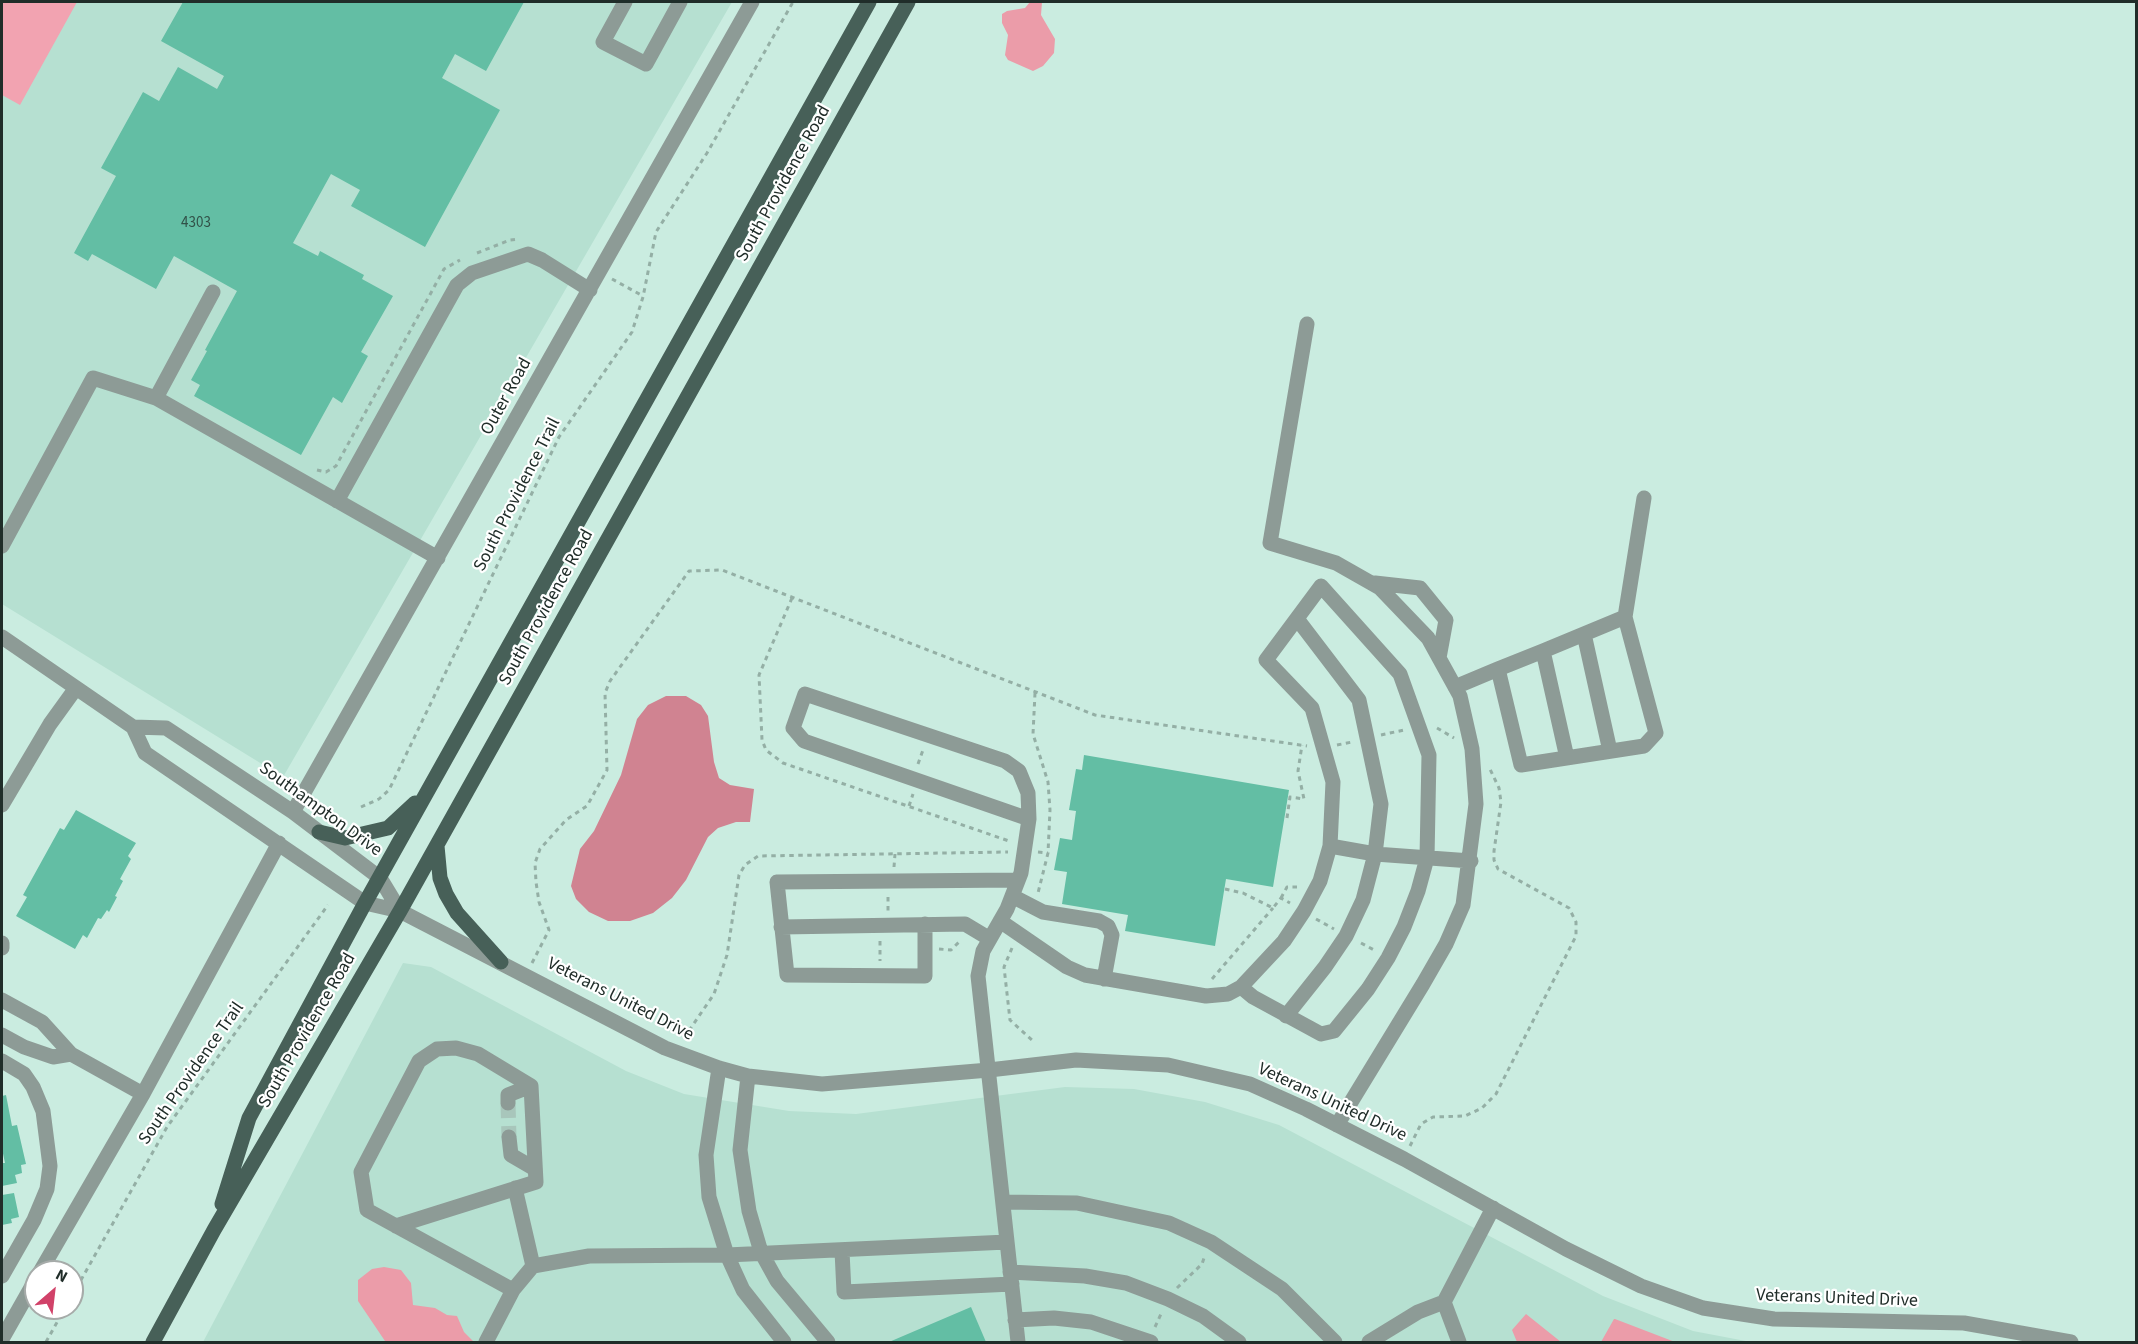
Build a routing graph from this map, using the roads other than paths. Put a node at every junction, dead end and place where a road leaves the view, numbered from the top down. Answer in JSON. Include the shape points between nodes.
{"nodes":[{"id":1,"x":625,"y":2,"type":"edge"},
{"id":2,"x":680,"y":2,"type":"edge"},
{"id":3,"x":753,"y":2,"type":"edge"},
{"id":4,"x":869,"y":2,"type":"edge"},
{"id":5,"x":908,"y":2,"type":"edge"},
{"id":6,"x":590,"y":290,"type":"junction"},
{"id":7,"x":213,"y":292,"type":"dead end"},
{"id":8,"x":1307,"y":324,"type":"dead end"},
{"id":9,"x":156,"y":398,"type":"junction"},
{"id":10,"x":1644,"y":498,"type":"dead end"},
{"id":11,"x":337,"y":501,"type":"junction"},
{"id":12,"x":2,"y":546,"type":"edge"},
{"id":13,"x":438,"y":558,"type":"junction"},
{"id":14,"x":1336,"y":562,"type":"junction"},
{"id":15,"x":1373,"y":583,"type":"junction"},
{"id":16,"x":1321,"y":586,"type":"junction"},
{"id":17,"x":1625,"y":617,"type":"junction"},
{"id":18,"x":1298,"y":620,"type":"junction"},
{"id":19,"x":1584,"y":634,"type":"junction"},
{"id":20,"x":2,"y":637,"type":"edge"},
{"id":21,"x":1543,"y":651,"type":"junction"},
{"id":22,"x":1439,"y":658,"type":"junction"},
{"id":23,"x":1498,"y":669,"type":"junction"},
{"id":24,"x":1455,"y":687,"type":"junction"},
{"id":25,"x":76,"y":688,"type":"junction"},
{"id":26,"x":133,"y":727,"type":"junction"},
{"id":27,"x":1610,"y":751,"type":"junction"},
{"id":28,"x":1567,"y":758,"type":"junction"},
{"id":29,"x":431,"y":785,"type":"junction"},
{"id":30,"x":2,"y":805,"type":"edge"},
{"id":31,"x":293,"y":812,"type":"junction"},
{"id":32,"x":1029,"y":819,"type":"junction"},
{"id":33,"x":319,"y":832,"type":"junction"},
{"id":34,"x":279,"y":843,"type":"junction"},
{"id":35,"x":437,"y":846,"type":"junction"},
{"id":36,"x":1330,"y":846,"type":"junction"},
{"id":37,"x":1375,"y":854,"type":"junction"},
{"id":38,"x":1427,"y":858,"type":"junction"},
{"id":39,"x":1471,"y":861,"type":"junction"},
{"id":40,"x":380,"y":878,"type":"junction"},
{"id":41,"x":1018,"y":880,"type":"junction"},
{"id":42,"x":1012,"y":896,"type":"junction"},
{"id":43,"x":365,"y":903,"type":"junction"},
{"id":44,"x":400,"y":910,"type":"junction"},
{"id":45,"x":1000,"y":921,"type":"junction"},
{"id":46,"x":925,"y":924,"type":"junction"},
{"id":47,"x":782,"y":927,"type":"junction"},
{"id":48,"x":990,"y":939,"type":"junction"},
{"id":49,"x":501,"y":962,"type":"junction"},
{"id":50,"x":1104,"y":979,"type":"junction"},
{"id":51,"x":1241,"y":987,"type":"junction"},
{"id":52,"x":2,"y":1000,"type":"edge"},
{"id":53,"x":1286,"y":1016,"type":"junction"},
{"id":54,"x":2,"y":1035,"type":"edge"},
{"id":55,"x":71,"y":1054,"type":"junction"},
{"id":56,"x":2,"y":1061,"type":"edge"},
{"id":57,"x":719,"y":1068,"type":"junction"},
{"id":58,"x":989,"y":1070,"type":"junction"},
{"id":59,"x":748,"y":1076,"type":"junction"},
{"id":60,"x":531,"y":1086,"type":"junction"},
{"id":61,"x":143,"y":1094,"type":"junction"},
{"id":62,"x":508,"y":1103,"type":"dead end"},
{"id":63,"x":1337,"y":1125,"type":"junction"},
{"id":64,"x":509,"y":1137,"type":"tunnel mouth"},
{"id":65,"x":535,"y":1169,"type":"junction"},
{"id":66,"x":515,"y":1188,"type":"junction"},
{"id":67,"x":1003,"y":1202,"type":"junction"},
{"id":68,"x":1493,"y":1208,"type":"junction"},
{"id":69,"x":396,"y":1226,"type":"junction"},
{"id":70,"x":214,"y":1230,"type":"junction"},
{"id":71,"x":1007,"y":1242,"type":"junction"},
{"id":72,"x":842,"y":1251,"type":"junction"},
{"id":73,"x":761,"y":1252,"type":"junction"},
{"id":74,"x":727,"y":1255,"type":"junction"},
{"id":75,"x":47,"y":1260,"type":"edge"},
{"id":76,"x":533,"y":1266,"type":"junction"},
{"id":77,"x":2,"y":1276,"type":"edge"},
{"id":78,"x":1011,"y":1278,"type":"junction"},
{"id":79,"x":513,"y":1290,"type":"junction"},
{"id":80,"x":24,"y":1300,"type":"edge"},
{"id":81,"x":1444,"y":1302,"type":"junction"},
{"id":82,"x":1015,"y":1320,"type":"junction"},
{"id":83,"x":2,"y":1339,"type":"edge"},
{"id":84,"x":1374,"y":1341,"type":"edge"},
{"id":85,"x":153,"y":1342,"type":"edge"},
{"id":86,"x":486,"y":1342,"type":"edge"},
{"id":87,"x":783,"y":1342,"type":"edge"},
{"id":88,"x":828,"y":1342,"type":"edge"},
{"id":89,"x":1018,"y":1342,"type":"edge"},
{"id":90,"x":1151,"y":1342,"type":"edge"},
{"id":91,"x":1239,"y":1342,"type":"edge"},
{"id":92,"x":1335,"y":1342,"type":"edge"},
{"id":93,"x":1459,"y":1342,"type":"edge"},
{"id":94,"x":2071,"y":1342,"type":"edge"}],
"edges":[{"from":1,"to":2,"type":"street","via":[[603,42],[646,64]]},
{"from":3,"to":6,"type":"street","name":"Outer Road"},
{"from":4,"to":29,"type":"main road","name":"South Providence Road"},
{"from":5,"to":35,"type":"main road","name":"South Providence Road"},
{"from":6,"to":11,"type":"street","via":[[528,254],[472,273],[457,285]]},
{"from":6,"to":13,"type":"street","name":"Outer Road"},
{"from":7,"to":9,"type":"street"},
{"from":8,"to":14,"type":"street","via":[[1270,543]]},
{"from":9,"to":11,"type":"street"},
{"from":9,"to":12,"type":"street","via":[[93,378]]},
{"from":10,"to":17,"type":"street"},
{"from":11,"to":13,"type":"street"},
{"from":13,"to":31,"type":"street","name":"Outer Road"},
{"from":14,"to":15,"type":"street"},
{"from":14,"to":16,"type":"street"},
{"from":15,"to":22,"type":"street","via":[[1405,611]]},
{"from":15,"to":22,"type":"street","via":[[1420,588],[1446,620]]},
{"from":16,"to":18,"type":"street"},
{"from":16,"to":38,"type":"street","via":[[1400,674],[1429,755]]},
{"from":17,"to":19,"type":"street"},
{"from":17,"to":27,"type":"street","via":[[1656,733],[1644,746]]},
{"from":18,"to":36,"type":"street","via":[[1266,660],[1312,708],[1333,782]]},
{"from":18,"to":37,"type":"street","via":[[1359,700],[1381,804]]},
{"from":19,"to":21,"type":"street"},
{"from":19,"to":27,"type":"street"},
{"from":20,"to":25,"type":"street"},
{"from":21,"to":23,"type":"street"},
{"from":21,"to":28,"type":"street"},
{"from":22,"to":24,"type":"street"},
{"from":23,"to":24,"type":"street"},
{"from":23,"to":28,"type":"street","via":[[1521,765]]},
{"from":24,"to":39,"type":"street","via":[[1472,749],[1476,804]]},
{"from":25,"to":26,"type":"street"},
{"from":25,"to":30,"type":"street"},
{"from":26,"to":31,"type":"street","name":"Southampton Drive","via":[[166,728]]},
{"from":26,"to":34,"type":"street","via":[[145,753]]},
{"from":27,"to":28,"type":"street"},
{"from":29,"to":33,"type":"main road","via":[[388,828],[345,838]]},
{"from":29,"to":40,"type":"main road","name":"South Providence Road"},
{"from":31,"to":33,"type":"street","name":"Southampton Drive"},
{"from":32,"to":32,"type":"street","via":[[1028,793],[1019,771],[1005,761],[805,694],[793,728],[804,741]]},
{"from":32,"to":41,"type":"street"},
{"from":33,"to":40,"type":"street","name":"Southampton Drive"},
{"from":34,"to":43,"type":"street"},
{"from":34,"to":61,"type":"street"},
{"from":35,"to":44,"type":"main road","name":"South Providence Road"},
{"from":35,"to":49,"type":"main road","via":[[440,878],[457,914]]},
{"from":36,"to":37,"type":"street"},
{"from":36,"to":51,"type":"street","via":[[1320,881],[1304,911],[1284,941]]},
{"from":37,"to":38,"type":"street"},
{"from":37,"to":53,"type":"street","via":[[1363,900],[1346,936]]},
{"from":38,"to":39,"type":"street"},
{"from":38,"to":53,"type":"street","via":[[1404,927],[1368,989],[1334,1031],[1321,1034]]},
{"from":39,"to":63,"type":"street","via":[[1463,905],[1446,944]]},
{"from":40,"to":43,"type":"main road","name":"South Providence Road"},
{"from":40,"to":44,"type":"street","name":"Southampton Drive"},
{"from":41,"to":42,"type":"street"},
{"from":41,"to":47,"type":"street","via":[[777,882]]},
{"from":42,"to":45,"type":"street"},
{"from":42,"to":50,"type":"street","via":[[1043,912],[1108,926],[1112,935]]},
{"from":43,"to":44,"type":"street"},
{"from":43,"to":70,"type":"main road","name":"South Providence Road","via":[[249,1118]]},
{"from":44,"to":49,"type":"street","name":"Veterans United Drive"},
{"from":44,"to":70,"type":"main road","name":"South Providence Road"},
{"from":45,"to":48,"type":"street"},
{"from":45,"to":50,"type":"street","via":[[1067,967]]},
{"from":46,"to":47,"type":"street"},
{"from":46,"to":47,"type":"street","via":[[925,976],[786,975]]},
{"from":46,"to":48,"type":"street","via":[[965,924]]},
{"from":48,"to":58,"type":"street","via":[[978,976]]},
{"from":49,"to":57,"type":"street","name":"Veterans United Drive","via":[[666,1048]]},
{"from":50,"to":51,"type":"street","via":[[1206,996],[1228,994]]},
{"from":51,"to":53,"type":"street"},
{"from":52,"to":55,"type":"street","via":[[42,1022]]},
{"from":54,"to":55,"type":"street","via":[[53,1057]]},
{"from":55,"to":61,"type":"street"},
{"from":56,"to":77,"type":"street","via":[[24,1074],[33,1087],[43,1111],[50,1166],[47,1189]]},
{"from":57,"to":59,"type":"street","name":"Veterans United Drive"},
{"from":57,"to":74,"type":"street","via":[[706,1155],[710,1197]]},
{"from":58,"to":59,"type":"street","name":"Veterans United Drive","via":[[822,1084]]},
{"from":58,"to":63,"type":"street","name":"Veterans United Drive","via":[[1076,1060],[1168,1065],[1250,1084]]},
{"from":58,"to":67,"type":"street"},
{"from":59,"to":73,"type":"street","via":[[740,1150],[748,1211]]},
{"from":60,"to":62,"type":"street","via":[[508,1095]]},
{"from":60,"to":65,"type":"street"},
{"from":60,"to":69,"type":"street","via":[[478,1054],[456,1048],[437,1049],[419,1061],[361,1172],[367,1210]]},
{"from":61,"to":75,"type":"street"},
{"from":63,"to":68,"type":"street","name":"Veterans United Drive"},
{"from":64,"to":65,"type":"street","via":[[511,1155]]},
{"from":65,"to":66,"type":"street","via":[[536,1182]]},
{"from":66,"to":69,"type":"street"},
{"from":66,"to":76,"type":"street"},
{"from":67,"to":71,"type":"street"},
{"from":67,"to":92,"type":"street","via":[[1077,1203],[1169,1223],[1211,1242],[1274,1283]]},
{"from":68,"to":81,"type":"street"},
{"from":68,"to":94,"type":"street","name":"Veterans United Drive","via":[[1641,1286],[1703,1308],[1774,1319],[1964,1323]]},
{"from":69,"to":79,"type":"street"},
{"from":70,"to":85,"type":"main road","name":"South Providence Road"},
{"from":71,"to":72,"type":"street"},
{"from":71,"to":78,"type":"street"},
{"from":72,"to":73,"type":"street"},
{"from":72,"to":78,"type":"street","via":[[844,1292]]},
{"from":73,"to":74,"type":"street"},
{"from":73,"to":88,"type":"street","via":[[777,1281]]},
{"from":74,"to":76,"type":"street","via":[[589,1256]]},
{"from":74,"to":87,"type":"street","via":[[743,1290]]},
{"from":76,"to":79,"type":"street"},
{"from":78,"to":82,"type":"street"},
{"from":78,"to":91,"type":"street","via":[[1085,1276],[1126,1284],[1203,1316]]},
{"from":79,"to":86,"type":"street"},
{"from":80,"to":83,"type":"street"},
{"from":81,"to":84,"type":"street","via":[[1419,1312]]},
{"from":81,"to":93,"type":"street"},
{"from":82,"to":89,"type":"street"},
{"from":82,"to":90,"type":"street","via":[[1054,1318],[1091,1322]]}]}
